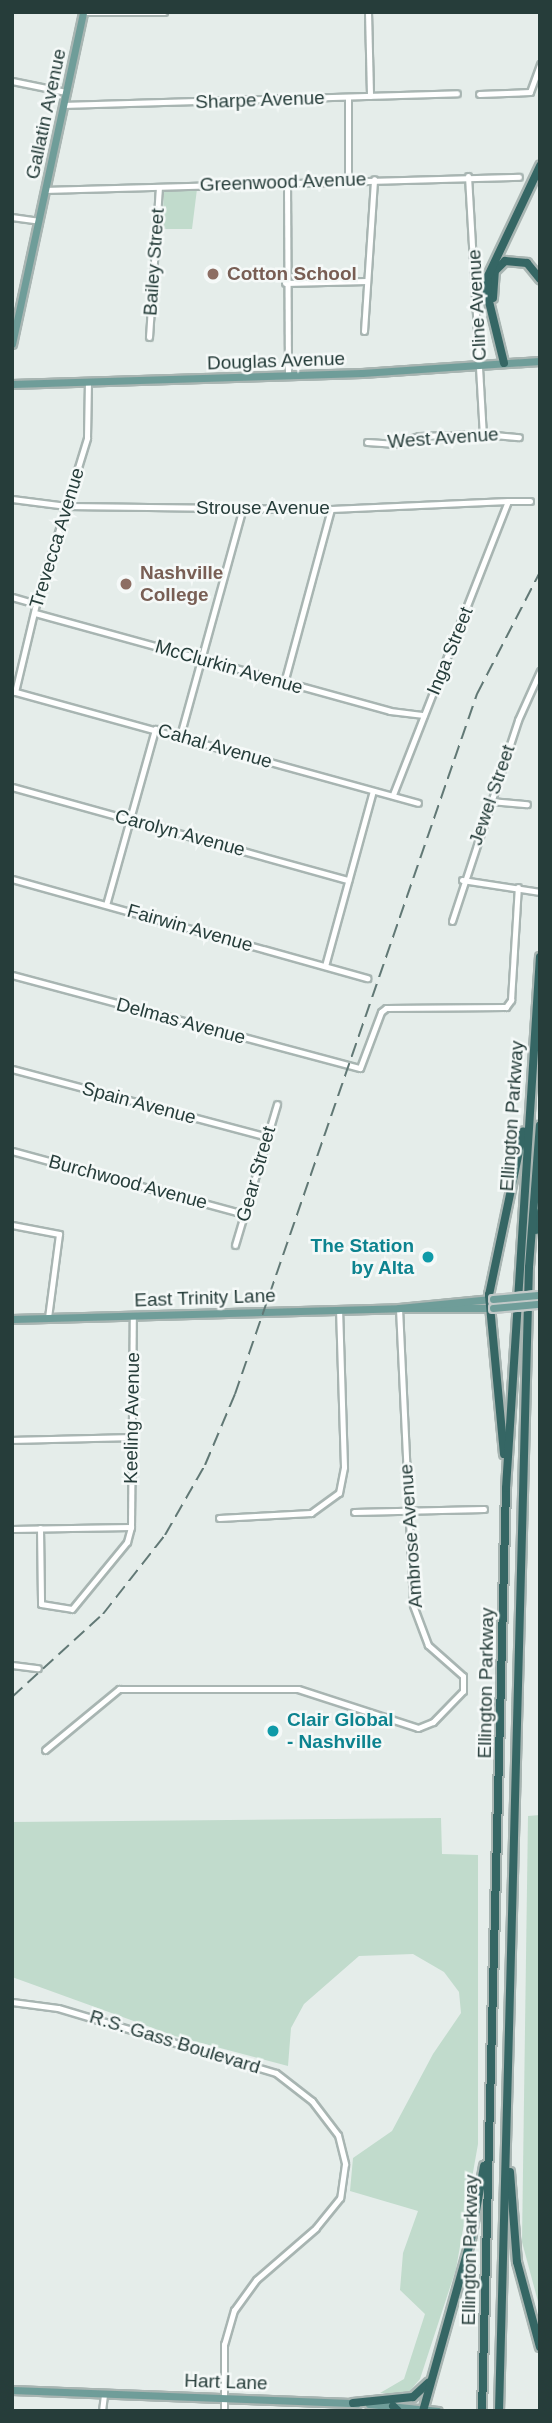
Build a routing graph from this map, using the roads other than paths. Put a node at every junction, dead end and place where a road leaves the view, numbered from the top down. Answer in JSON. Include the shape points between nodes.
{"nodes":[{"id":1,"x":83,"y":12,"type":"edge"},
{"id":2,"x":164,"y":12,"type":"edge"},
{"id":3,"x":368,"y":12,"type":"edge"},
{"id":4,"x":540,"y":64,"type":"edge"},
{"id":5,"x":12,"y":81,"type":"edge"},
{"id":6,"x":66,"y":92,"type":"junction"},
{"id":7,"x":457,"y":93,"type":"dead end"},
{"id":8,"x":479,"y":94,"type":"dead end"},
{"id":9,"x":370,"y":96,"type":"junction"},
{"id":10,"x":348,"y":98,"type":"junction"},
{"id":11,"x":64,"y":106,"type":"junction"},
{"id":12,"x":540,"y":166,"type":"edge"},
{"id":13,"x":468,"y":176,"type":"junction"},
{"id":14,"x":519,"y":177,"type":"dead end"},
{"id":15,"x":374,"y":179,"type":"junction"},
{"id":16,"x":348,"y":180,"type":"junction"},
{"id":17,"x":287,"y":182,"type":"junction"},
{"id":18,"x":159,"y":187,"type":"junction"},
{"id":19,"x":46,"y":190,"type":"junction"},
{"id":20,"x":12,"y":217,"type":"edge"},
{"id":21,"x":39,"y":222,"type":"junction"},
{"id":22,"x":540,"y":279,"type":"edge"},
{"id":23,"x":366,"y":281,"type":"junction"},
{"id":24,"x":285,"y":284,"type":"junction"},
{"id":25,"x":16,"y":317,"type":"edge"},
{"id":26,"x":364,"y":331,"type":"dead end"},
{"id":27,"x":149,"y":337,"type":"dead end"},
{"id":28,"x":12,"y":344,"type":"edge"},
{"id":29,"x":540,"y":361,"type":"edge"},
{"id":30,"x":507,"y":362,"type":"junction"},
{"id":31,"x":479,"y":367,"type":"junction"},
{"id":32,"x":288,"y":376,"type":"junction"},
{"id":33,"x":89,"y":383,"type":"junction"},
{"id":34,"x":12,"y":384,"type":"edge"},
{"id":35,"x":483,"y":434,"type":"junction"},
{"id":36,"x":519,"y":437,"type":"dead end"},
{"id":37,"x":367,"y":442,"type":"dead end"},
{"id":38,"x":12,"y":499,"type":"edge"},
{"id":39,"x":530,"y":501,"type":"dead end"},
{"id":40,"x":508,"y":504,"type":"junction"},
{"id":41,"x":67,"y":506,"type":"junction"},
{"id":42,"x":243,"y":508,"type":"junction"},
{"id":43,"x":331,"y":509,"type":"junction"},
{"id":44,"x":12,"y":597,"type":"edge"},
{"id":45,"x":36,"y":604,"type":"junction"},
{"id":46,"x":35,"y":613,"type":"junction"},
{"id":47,"x":201,"y":659,"type":"junction"},
{"id":48,"x":540,"y":671,"type":"edge"},
{"id":49,"x":284,"y":683,"type":"junction"},
{"id":50,"x":14,"y":691,"type":"edge"},
{"id":51,"x":424,"y":715,"type":"junction"},
{"id":52,"x":155,"y":729,"type":"junction"},
{"id":53,"x":180,"y":736,"type":"junction"},
{"id":54,"x":12,"y":787,"type":"edge"},
{"id":55,"x":373,"y":791,"type":"junction"},
{"id":56,"x":393,"y":795,"type":"junction"},
{"id":57,"x":489,"y":801,"type":"junction"},
{"id":58,"x":418,"y":803,"type":"dead end"},
{"id":59,"x":527,"y":804,"type":"dead end"},
{"id":60,"x":131,"y":820,"type":"junction"},
{"id":61,"x":12,"y":879,"type":"edge"},
{"id":62,"x":348,"y":880,"type":"junction"},
{"id":63,"x":463,"y":880,"type":"junction"},
{"id":64,"x":518,"y":887,"type":"junction"},
{"id":65,"x":538,"y":892,"type":"edge"},
{"id":66,"x":106,"y":905,"type":"junction"},
{"id":67,"x":452,"y":921,"type":"dead end"},
{"id":68,"x":540,"y":957,"type":"edge"},
{"id":69,"x":325,"y":966,"type":"junction"},
{"id":70,"x":12,"y":975,"type":"edge"},
{"id":71,"x":367,"y":978,"type":"dead end"},
{"id":72,"x":12,"y":1069,"type":"edge"},
{"id":73,"x":277,"y":1104,"type":"dead end"},
{"id":74,"x":527,"y":1115,"type":"junction"},
{"id":75,"x":540,"y":1125,"type":"edge"},
{"id":76,"x":267,"y":1137,"type":"junction"},
{"id":77,"x":12,"y":1151,"type":"edge"},
{"id":78,"x":540,"y":1212,"type":"edge"},
{"id":79,"x":244,"y":1214,"type":"junction"},
{"id":80,"x":12,"y":1226,"type":"edge"},
{"id":81,"x":235,"y":1245,"type":"dead end"},
{"id":82,"x":529,"y":1267,"type":"junction"},
{"id":83,"x":539,"y":1300,"type":"edge"},
{"id":84,"x":491,"y":1304,"type":"junction"},
{"id":85,"x":399,"y":1308,"type":"junction"},
{"id":86,"x":338,"y":1309,"type":"junction"},
{"id":87,"x":133,"y":1316,"type":"junction"},
{"id":88,"x":48,"y":1318,"type":"junction"},
{"id":89,"x":12,"y":1319,"type":"edge"},
{"id":90,"x":132,"y":1437,"type":"junction"},
{"id":91,"x":12,"y":1440,"type":"edge"},
{"id":92,"x":506,"y":1488,"type":"junction"},
{"id":93,"x":484,"y":1509,"type":"dead end"},
{"id":94,"x":408,"y":1511,"type":"junction"},
{"id":95,"x":354,"y":1512,"type":"dead end"},
{"id":96,"x":219,"y":1518,"type":"dead end"},
{"id":97,"x":131,"y":1523,"type":"junction"},
{"id":98,"x":40,"y":1528,"type":"junction"},
{"id":99,"x":12,"y":1529,"type":"edge"},
{"id":100,"x":12,"y":1665,"type":"edge"},
{"id":101,"x":38,"y":1668,"type":"dead end"},
{"id":102,"x":45,"y":1750,"type":"dead end"},
{"id":103,"x":12,"y":2002,"type":"edge"},
{"id":104,"x":508,"y":2065,"type":"junction"},
{"id":105,"x":489,"y":2130,"type":"junction"},
{"id":106,"x":540,"y":2347,"type":"edge"},
{"id":107,"x":430,"y":2381,"type":"junction"},
{"id":108,"x":12,"y":2389,"type":"edge"},
{"id":109,"x":104,"y":2394,"type":"junction"},
{"id":110,"x":223,"y":2398,"type":"junction"},
{"id":111,"x":354,"y":2403,"type":"junction"},
{"id":112,"x":396,"y":2408,"type":"edge"},
{"id":113,"x":424,"y":2409,"type":"edge"},
{"id":114,"x":482,"y":2410,"type":"edge"},
{"id":115,"x":102,"y":2411,"type":"edge"},
{"id":116,"x":224,"y":2411,"type":"edge"},
{"id":117,"x":438,"y":2411,"type":"edge"},
{"id":118,"x":499,"y":2411,"type":"edge"}],
"edges":[{"from":1,"to":2,"type":"street"},
{"from":1,"to":6,"type":"main road","name":"Gallatin Avenue"},
{"from":3,"to":9,"type":"street"},
{"from":4,"to":8,"type":"street","via":[[530,92]]},
{"from":5,"to":6,"type":"street"},
{"from":6,"to":11,"type":"main road","name":"Gallatin Avenue"},
{"from":7,"to":9,"type":"street","name":"Sharpe Avenue"},
{"from":9,"to":10,"type":"street","name":"Sharpe Avenue"},
{"from":10,"to":11,"type":"street","name":"Sharpe Avenue"},
{"from":10,"to":16,"type":"street"},
{"from":11,"to":19,"type":"main road","name":"Gallatin Avenue"},
{"from":12,"to":30,"type":"highway","via":[[488,276],[487,293]]},
{"from":13,"to":14,"type":"street","name":"Greenwood Avenue"},
{"from":13,"to":15,"type":"street","name":"Greenwood Avenue"},
{"from":13,"to":31,"type":"street","name":"Cline Avenue"},
{"from":15,"to":16,"type":"street","name":"Greenwood Avenue"},
{"from":15,"to":23,"type":"street"},
{"from":16,"to":17,"type":"street","name":"Greenwood Avenue"},
{"from":17,"to":18,"type":"street","name":"Greenwood Avenue"},
{"from":17,"to":24,"type":"street"},
{"from":18,"to":19,"type":"street","name":"Greenwood Avenue"},
{"from":18,"to":27,"type":"street","name":"Bailey Street"},
{"from":19,"to":21,"type":"main road","name":"Gallatin Avenue"},
{"from":20,"to":21,"type":"street"},
{"from":21,"to":25,"type":"main road","name":"Gallatin Avenue"},
{"from":22,"to":30,"type":"highway","via":[[520,260],[505,261],[495,271],[492,292]]},
{"from":23,"to":24,"type":"street"},
{"from":23,"to":26,"type":"street"},
{"from":24,"to":32,"type":"street"},
{"from":25,"to":28,"type":"main road","name":"Gallatin Avenue"},
{"from":29,"to":30,"type":"main road","name":"Douglas Avenue"},
{"from":30,"to":31,"type":"main road","name":"Douglas Avenue"},
{"from":31,"to":32,"type":"main road","name":"Douglas Avenue"},
{"from":31,"to":35,"type":"street","name":"Cline Avenue"},
{"from":32,"to":33,"type":"main road","name":"Douglas Avenue"},
{"from":33,"to":34,"type":"main road","name":"Douglas Avenue"},
{"from":33,"to":41,"type":"street","name":"Trevecca Avenue","via":[[87,438]]},
{"from":35,"to":36,"type":"street","name":"West Avenue"},
{"from":35,"to":37,"type":"street","name":"West Avenue","via":[[419,436],[393,444]]},
{"from":38,"to":41,"type":"street","name":"Strouse Avenue"},
{"from":39,"to":40,"type":"street","name":"Strouse Avenue"},
{"from":40,"to":43,"type":"street","name":"Strouse Avenue"},
{"from":40,"to":51,"type":"street","name":"Inga Street"},
{"from":41,"to":42,"type":"street","name":"Strouse Avenue"},
{"from":41,"to":45,"type":"street","name":"Trevecca Avenue"},
{"from":42,"to":43,"type":"street","name":"Strouse Avenue"},
{"from":42,"to":47,"type":"street"},
{"from":43,"to":49,"type":"street"},
{"from":44,"to":45,"type":"street"},
{"from":45,"to":46,"type":"street","name":"Trevecca Avenue"},
{"from":46,"to":47,"type":"street","name":"McClurkin Avenue"},
{"from":46,"to":50,"type":"street","name":"Trevecca Avenue"},
{"from":47,"to":49,"type":"street","name":"McClurkin Avenue"},
{"from":47,"to":53,"type":"street"},
{"from":48,"to":57,"type":"street","name":"Jewel Street"},
{"from":49,"to":51,"type":"street","name":"McClurkin Avenue","via":[[390,711]]},
{"from":50,"to":52,"type":"street","name":"Cahal Avenue"},
{"from":51,"to":56,"type":"street","name":"Inga Street"},
{"from":52,"to":53,"type":"street","name":"Cahal Avenue"},
{"from":52,"to":60,"type":"street"},
{"from":53,"to":55,"type":"street","name":"Cahal Avenue"},
{"from":54,"to":60,"type":"street","name":"Carolyn Avenue"},
{"from":55,"to":56,"type":"street","name":"Cahal Avenue"},
{"from":55,"to":62,"type":"street"},
{"from":56,"to":58,"type":"street","name":"Cahal Avenue"},
{"from":57,"to":59,"type":"street"},
{"from":57,"to":63,"type":"street","name":"Jewel Street"},
{"from":60,"to":62,"type":"street","name":"Carolyn Avenue"},
{"from":60,"to":66,"type":"street"},
{"from":61,"to":66,"type":"street","name":"Fairwin Avenue"},
{"from":62,"to":69,"type":"street"},
{"from":63,"to":64,"type":"street"},
{"from":63,"to":67,"type":"street","name":"Jewel Street"},
{"from":64,"to":65,"type":"street"},
{"from":64,"to":70,"type":"street","name":"Delmas Avenue","via":[[511,1000],[506,1007],[489,1011],[386,1008],[373,1029],[360,1068]]},
{"from":66,"to":69,"type":"street","name":"Fairwin Avenue"},
{"from":68,"to":74,"type":"highway","name":"Ellington Parkway"},
{"from":69,"to":71,"type":"street","name":"Fairwin Avenue"},
{"from":72,"to":76,"type":"street","name":"Spain Avenue"},
{"from":73,"to":76,"type":"street","name":"Gear Street"},
{"from":74,"to":84,"type":"highway"},
{"from":74,"to":92,"type":"highway","name":"Ellington Parkway"},
{"from":75,"to":82,"type":"highway","name":"Ellington Parkway"},
{"from":76,"to":79,"type":"street","name":"Gear Street"},
{"from":77,"to":79,"type":"street","name":"Burchwood Avenue"},
{"from":78,"to":82,"type":"highway"},
{"from":79,"to":81,"type":"street","name":"Gear Street"},
{"from":80,"to":88,"type":"street","via":[[59,1234]]},
{"from":82,"to":104,"type":"highway","name":"Ellington Parkway"},
{"from":83,"to":84,"type":"main road","name":"East Trinity Lane","bridge":true},
{"from":84,"to":85,"type":"main road","name":"East Trinity Lane"},
{"from":84,"to":92,"type":"highway"},
{"from":85,"to":86,"type":"main road","name":"East Trinity Lane"},
{"from":85,"to":94,"type":"street","name":"Ambrose Avenue"},
{"from":86,"to":87,"type":"main road","name":"East Trinity Lane"},
{"from":86,"to":96,"type":"street","via":[[344,1467],[340,1493],[312,1513]]},
{"from":87,"to":88,"type":"main road","name":"East Trinity Lane"},
{"from":87,"to":90,"type":"street","name":"Keeling Avenue"},
{"from":88,"to":89,"type":"main road","name":"East Trinity Lane"},
{"from":90,"to":91,"type":"street"},
{"from":90,"to":97,"type":"street","name":"Keeling Avenue"},
{"from":92,"to":105,"type":"highway","name":"Ellington Parkway"},
{"from":93,"to":94,"type":"street"},
{"from":94,"to":95,"type":"street"},
{"from":94,"to":102,"type":"street","name":"Ambrose Avenue","via":[[410,1585],[418,1626],[428,1645],[466,1684],[433,1721],[410,1727],[364,1707],[298,1689],[118,1689]]},
{"from":97,"to":98,"type":"street"},
{"from":97,"to":98,"type":"street","via":[[127,1542],[72,1609],[41,1604]]},
{"from":98,"to":99,"type":"street"},
{"from":100,"to":101,"type":"street"},
{"from":103,"to":110,"type":"street","name":"R.S. Gass Boulevard","via":[[50,2006],[263,2068],[312,2101],[338,2134],[345,2164],[340,2198],[316,2228],[242,2295],[224,2344]]},
{"from":104,"to":106,"type":"highway","via":[[512,2228]]},
{"from":104,"to":118,"type":"highway","name":"Ellington Parkway"},
{"from":105,"to":107,"type":"highway","via":[[471,2239]]},
{"from":105,"to":114,"type":"highway","name":"Ellington Parkway"},
{"from":107,"to":111,"type":"highway","via":[[412,2397]]},
{"from":107,"to":113,"type":"highway"},
{"from":108,"to":109,"type":"main road","name":"Hart Lane"},
{"from":109,"to":110,"type":"main road","name":"Hart Lane"},
{"from":109,"to":115,"type":"street"},
{"from":110,"to":111,"type":"main road","name":"Hart Lane"},
{"from":110,"to":116,"type":"street","name":"R.S. Gass Boulevard"},
{"from":111,"to":112,"type":"main road","name":"Hart Lane"},
{"from":112,"to":113,"type":"main road","name":"Hart Lane"},
{"from":113,"to":117,"type":"main road","name":"Hart Lane"}]}
